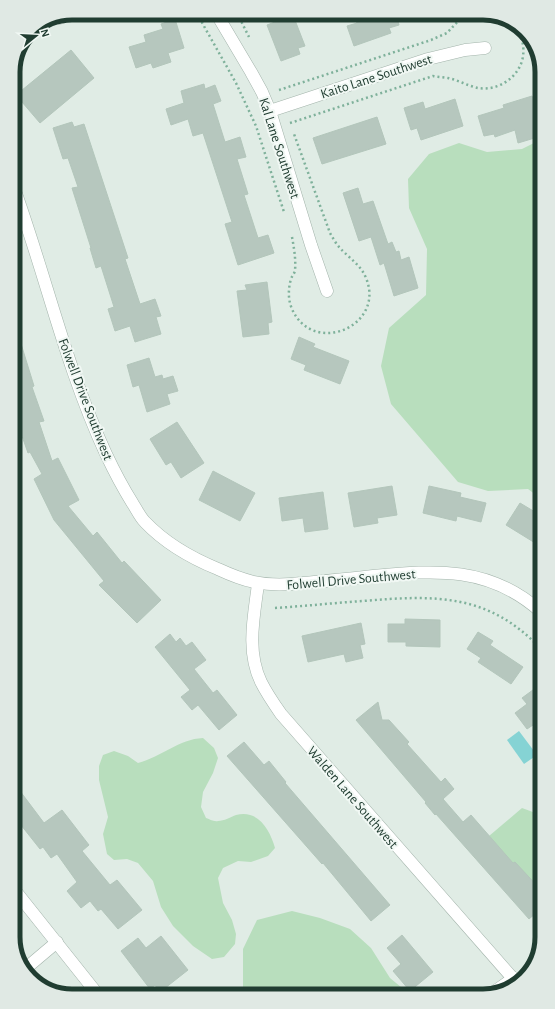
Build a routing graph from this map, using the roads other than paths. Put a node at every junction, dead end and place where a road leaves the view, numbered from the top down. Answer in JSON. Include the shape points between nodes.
{"nodes":[{"id":1,"x":220,"y":20,"type":"edge"},
{"id":2,"x":484,"y":48,"type":"dead end"},
{"id":3,"x":270,"y":111,"type":"junction"},
{"id":4,"x":20,"y":218,"type":"edge"},
{"id":5,"x":327,"y":291,"type":"dead end"},
{"id":6,"x":258,"y":584,"type":"junction"},
{"id":7,"x":535,"y":607,"type":"edge"},
{"id":8,"x":20,"y":897,"type":"edge"},
{"id":9,"x":57,"y":942,"type":"junction"},
{"id":10,"x":29,"y":966,"type":"edge"},
{"id":11,"x":513,"y":979,"type":"edge"},
{"id":12,"x":94,"y":989,"type":"edge"}],
"edges":[{"from":1,"to":3,"type":"street","name":"Kal Lane Southwest"},
{"from":2,"to":3,"type":"street","name":"Kaito Lane Southwest","via":[[428,59]]},
{"from":3,"to":5,"type":"street","name":"Kal Lane Southwest"},
{"from":4,"to":6,"type":"street","name":"Folwell Drive Southwest","via":[[88,413],[128,497],[156,534],[202,562]]},
{"from":6,"to":7,"type":"street","name":"Folwell Drive Southwest","via":[[285,585],[405,573],[458,573],[498,583]]},
{"from":6,"to":11,"type":"street","name":"Walden Lane Southwest","via":[[252,632],[253,649],[255,666],[271,701]]},
{"from":8,"to":9,"type":"street"},
{"from":9,"to":10,"type":"street"},
{"from":9,"to":12,"type":"street"}]}
